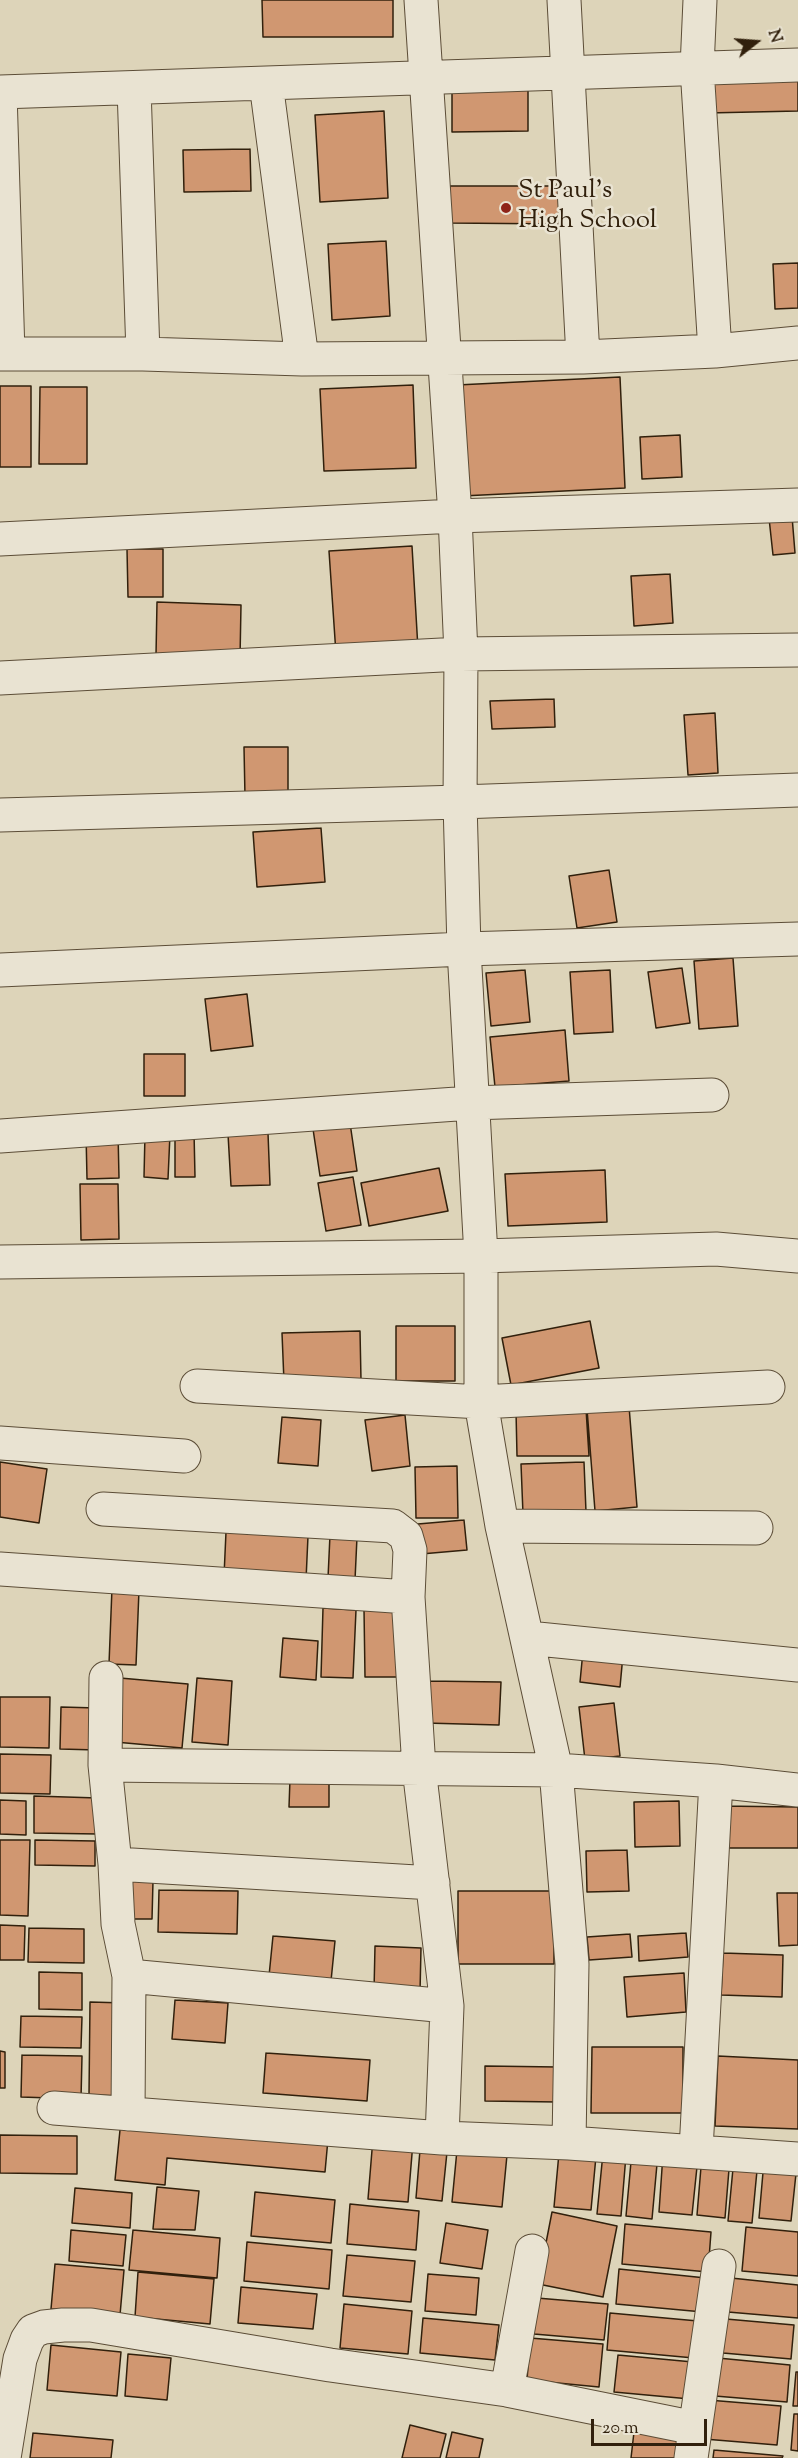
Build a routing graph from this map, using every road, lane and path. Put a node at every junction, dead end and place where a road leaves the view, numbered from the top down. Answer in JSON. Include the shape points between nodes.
{"nodes":[{"id":1,"x":421,"y":0,"type":"edge"},
{"id":2,"x":564,"y":0,"type":"edge"},
{"id":3,"x":700,"y":0,"type":"edge"},
{"id":4,"x":798,"y":65,"type":"edge"},
{"id":5,"x":697,"y":68,"type":"junction"},
{"id":6,"x":568,"y":72,"type":"junction"},
{"id":7,"x":427,"y":78,"type":"junction"},
{"id":8,"x":266,"y":83,"type":"junction"},
{"id":9,"x":134,"y":88,"type":"junction"},
{"id":10,"x":0,"y":92,"type":"edge"},
{"id":11,"x":798,"y":343,"type":"edge"},
{"id":12,"x":715,"y":351,"type":"junction"},
{"id":13,"x":4,"y":354,"type":"edge"},
{"id":14,"x":143,"y":354,"type":"junction"},
{"id":15,"x":444,"y":357,"type":"junction"},
{"id":16,"x":583,"y":357,"type":"junction"},
{"id":17,"x":302,"y":359,"type":"junction"},
{"id":18,"x":798,"y":506,"type":"edge"},
{"id":19,"x":455,"y":516,"type":"junction"},
{"id":20,"x":0,"y":539,"type":"edge"},
{"id":21,"x":798,"y":650,"type":"edge"},
{"id":22,"x":461,"y":654,"type":"junction"},
{"id":23,"x":0,"y":678,"type":"edge"},
{"id":24,"x":798,"y":790,"type":"edge"},
{"id":25,"x":460,"y":802,"type":"junction"},
{"id":26,"x":0,"y":815,"type":"edge"},
{"id":27,"x":798,"y":939,"type":"edge"},
{"id":28,"x":464,"y":949,"type":"junction"},
{"id":29,"x":0,"y":970,"type":"edge"},
{"id":30,"x":712,"y":1095,"type":"dead end"},
{"id":31,"x":471,"y":1103,"type":"junction"},
{"id":32,"x":0,"y":1136,"type":"edge"},
{"id":33,"x":481,"y":1256,"type":"junction"},
{"id":34,"x":798,"y":1256,"type":"edge"},
{"id":35,"x":0,"y":1262,"type":"edge"},
{"id":36,"x":197,"y":1386,"type":"dead end"},
{"id":37,"x":768,"y":1387,"type":"dead end"},
{"id":38,"x":481,"y":1402,"type":"junction"},
{"id":39,"x":0,"y":1443,"type":"edge"},
{"id":40,"x":184,"y":1456,"type":"dead end"},
{"id":41,"x":104,"y":1509,"type":"dead end"},
{"id":42,"x":502,"y":1526,"type":"junction"},
{"id":43,"x":756,"y":1528,"type":"dead end"},
{"id":44,"x":0,"y":1569,"type":"edge"},
{"id":45,"x":408,"y":1597,"type":"junction"},
{"id":46,"x":528,"y":1638,"type":"junction"},
{"id":47,"x":798,"y":1665,"type":"edge"},
{"id":48,"x":106,"y":1678,"type":"dead end"},
{"id":49,"x":105,"y":1765,"type":"junction"},
{"id":50,"x":419,"y":1768,"type":"junction"},
{"id":51,"x":556,"y":1770,"type":"junction"},
{"id":52,"x":716,"y":1781,"type":"junction"},
{"id":53,"x":798,"y":1790,"type":"edge"},
{"id":54,"x":115,"y":1864,"type":"junction"},
{"id":55,"x":433,"y":1883,"type":"junction"},
{"id":56,"x":129,"y":1976,"type":"junction"},
{"id":57,"x":447,"y":2007,"type":"junction"},
{"id":58,"x":54,"y":2108,"type":"dead end"},
{"id":59,"x":128,"y":2114,"type":"junction"},
{"id":60,"x":442,"y":2138,"type":"junction"},
{"id":61,"x":569,"y":2143,"type":"junction"},
{"id":62,"x":696,"y":2150,"type":"junction"},
{"id":63,"x":798,"y":2159,"type":"edge"},
{"id":64,"x":532,"y":2251,"type":"dead end"},
{"id":65,"x":719,"y":2266,"type":"dead end"},
{"id":66,"x":507,"y":2390,"type":"junction"},
{"id":67,"x":693,"y":2443,"type":"edge"},
{"id":68,"x":4,"y":2458,"type":"edge"}],
"edges":[{"from":1,"to":7,"type":"street"},
{"from":2,"to":6,"type":"street"},
{"from":3,"to":5,"type":"street"},
{"from":4,"to":5,"type":"street"},
{"from":5,"to":6,"type":"street"},
{"from":5,"to":12,"type":"street"},
{"from":6,"to":7,"type":"street"},
{"from":6,"to":16,"type":"street"},
{"from":7,"to":8,"type":"street"},
{"from":7,"to":15,"type":"street"},
{"from":8,"to":9,"type":"street"},
{"from":8,"to":17,"type":"street"},
{"from":9,"to":10,"type":"street"},
{"from":9,"to":14,"type":"street"},
{"from":10,"to":13,"type":"street"},
{"from":11,"to":12,"type":"street"},
{"from":12,"to":16,"type":"street"},
{"from":13,"to":14,"type":"street"},
{"from":14,"to":17,"type":"street"},
{"from":15,"to":16,"type":"street"},
{"from":15,"to":17,"type":"street"},
{"from":15,"to":19,"type":"street"},
{"from":18,"to":19,"type":"street"},
{"from":19,"to":20,"type":"street"},
{"from":19,"to":22,"type":"street"},
{"from":21,"to":22,"type":"street"},
{"from":22,"to":23,"type":"street"},
{"from":22,"to":25,"type":"street"},
{"from":24,"to":25,"type":"street"},
{"from":25,"to":26,"type":"street"},
{"from":25,"to":28,"type":"street"},
{"from":27,"to":28,"type":"street"},
{"from":28,"to":29,"type":"street"},
{"from":28,"to":31,"type":"street"},
{"from":30,"to":31,"type":"street"},
{"from":31,"to":32,"type":"street"},
{"from":31,"to":33,"type":"street"},
{"from":33,"to":34,"type":"street","via":[[716,1249]]},
{"from":33,"to":35,"type":"street"},
{"from":33,"to":38,"type":"street"},
{"from":36,"to":38,"type":"street"},
{"from":37,"to":38,"type":"street"},
{"from":38,"to":42,"type":"street"},
{"from":39,"to":40,"type":"street"},
{"from":41,"to":45,"type":"street","via":[[393,1526],[406,1536],[410,1550]]},
{"from":42,"to":43,"type":"street"},
{"from":42,"to":46,"type":"street"},
{"from":44,"to":45,"type":"street"},
{"from":45,"to":50,"type":"street"},
{"from":46,"to":47,"type":"street"},
{"from":46,"to":51,"type":"street"},
{"from":48,"to":49,"type":"street"},
{"from":49,"to":50,"type":"street"},
{"from":49,"to":54,"type":"street"},
{"from":50,"to":51,"type":"street"},
{"from":50,"to":55,"type":"street"},
{"from":51,"to":52,"type":"street"},
{"from":51,"to":61,"type":"street","via":[[572,1964]]},
{"from":52,"to":53,"type":"street"},
{"from":52,"to":62,"type":"street"},
{"from":54,"to":55,"type":"street"},
{"from":54,"to":56,"type":"street","via":[[118,1924]]},
{"from":55,"to":57,"type":"street"},
{"from":56,"to":57,"type":"street"},
{"from":56,"to":59,"type":"street"},
{"from":57,"to":60,"type":"street"},
{"from":58,"to":59,"type":"street"},
{"from":59,"to":60,"type":"street"},
{"from":60,"to":61,"type":"street"},
{"from":61,"to":62,"type":"street"},
{"from":62,"to":63,"type":"street"},
{"from":64,"to":66,"type":"street"},
{"from":65,"to":67,"type":"street"},
{"from":66,"to":67,"type":"street"},
{"from":66,"to":68,"type":"street","via":[[91,2325],[44,2327],[33,2331],[22,2352]]}]}
